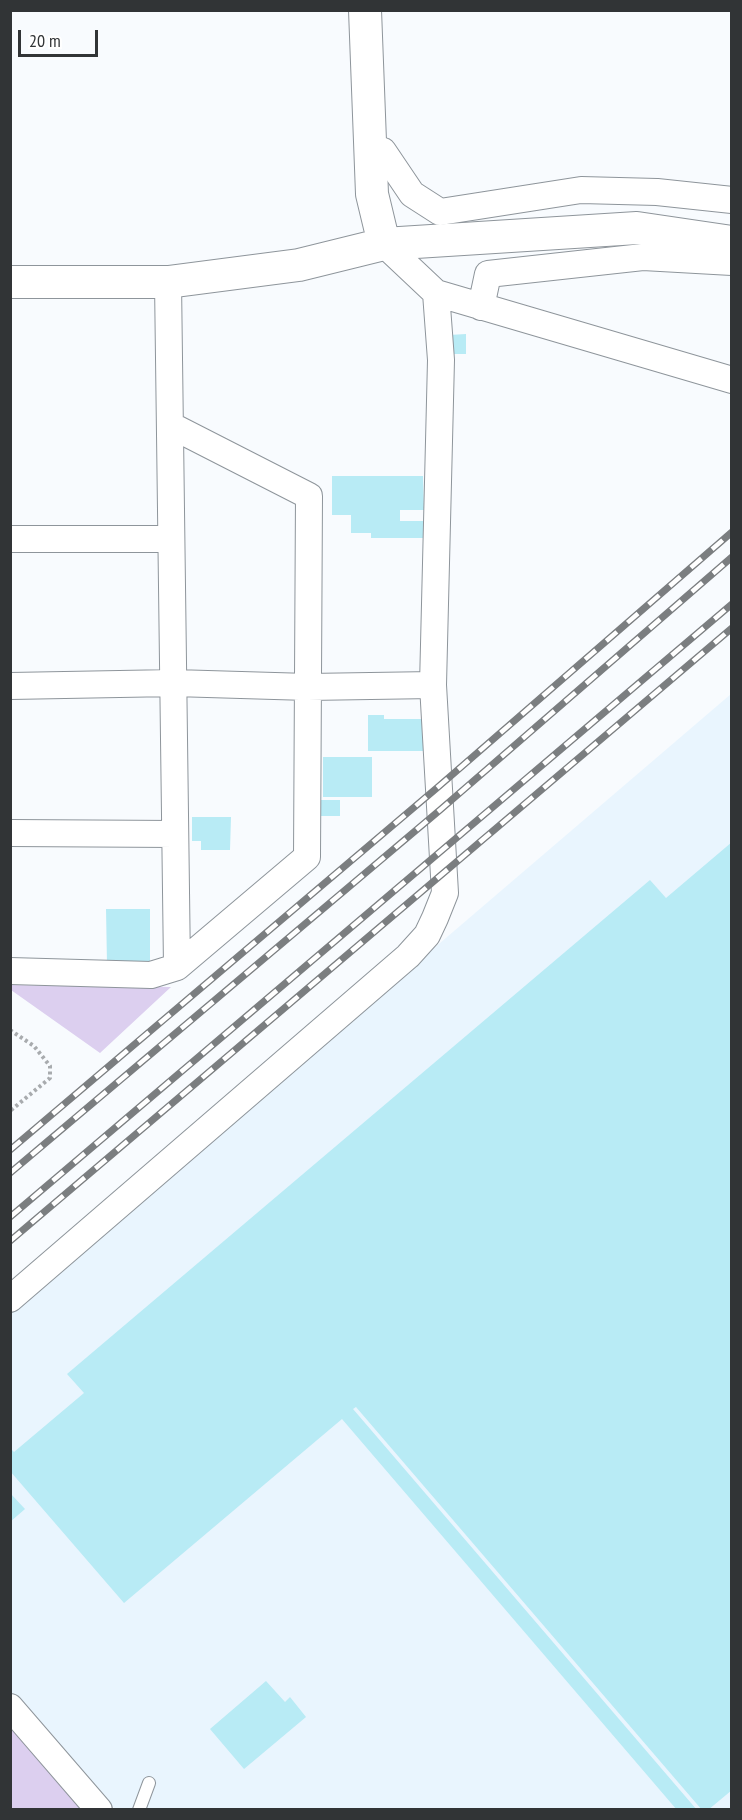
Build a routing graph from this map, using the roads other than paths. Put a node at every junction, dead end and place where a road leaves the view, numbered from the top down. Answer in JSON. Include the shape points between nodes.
{"nodes":[{"id":1,"x":364,"y":10,"type":"edge"},
{"id":2,"x":370,"y":151,"type":"junction"},
{"id":3,"x":732,"y":200,"type":"edge"},
{"id":4,"x":732,"y":242,"type":"edge"},
{"id":5,"x":384,"y":244,"type":"junction"},
{"id":6,"x":732,"y":262,"type":"edge"},
{"id":7,"x":10,"y":282,"type":"edge"},
{"id":8,"x":168,"y":282,"type":"junction"},
{"id":9,"x":436,"y":294,"type":"junction"},
{"id":10,"x":481,"y":307,"type":"junction"},
{"id":11,"x":732,"y":380,"type":"edge"},
{"id":12,"x":170,"y":425,"type":"junction"},
{"id":13,"x":10,"y":539,"type":"edge"},
{"id":14,"x":170,"y":539,"type":"junction"},
{"id":15,"x":174,"y":682,"type":"junction"},
{"id":16,"x":433,"y":685,"type":"junction"},
{"id":17,"x":10,"y":686,"type":"edge"},
{"id":18,"x":308,"y":687,"type":"junction"},
{"id":19,"x":10,"y":833,"type":"edge"},
{"id":20,"x":175,"y":834,"type":"junction"},
{"id":21,"x":177,"y":967,"type":"junction"},
{"id":22,"x":10,"y":971,"type":"edge"},
{"id":23,"x":10,"y":1299,"type":"edge"},
{"id":24,"x":10,"y":1707,"type":"edge"},
{"id":25,"x":149,"y":1783,"type":"dead end"},
{"id":26,"x":99,"y":1809,"type":"edge"},
{"id":27,"x":139,"y":1809,"type":"edge"}],
"edges":[{"from":1,"to":2,"type":"street"},
{"from":2,"to":3,"type":"street","via":[[383,151],[412,194],[440,213],[581,190],[657,192]]},
{"from":2,"to":5,"type":"street","via":[[372,194]]},
{"from":4,"to":5,"type":"street","via":[[637,228]]},
{"from":5,"to":8,"type":"street","via":[[299,265]]},
{"from":5,"to":9,"type":"street"},
{"from":6,"to":10,"type":"street","via":[[643,256],[488,274]]},
{"from":7,"to":8,"type":"street"},
{"from":8,"to":12,"type":"street"},
{"from":9,"to":10,"type":"street"},
{"from":9,"to":16,"type":"street","via":[[441,360]]},
{"from":10,"to":11,"type":"street"},
{"from":12,"to":14,"type":"street"},
{"from":12,"to":18,"type":"street","via":[[309,496]]},
{"from":13,"to":14,"type":"street"},
{"from":14,"to":15,"type":"street"},
{"from":15,"to":17,"type":"street"},
{"from":15,"to":18,"type":"street"},
{"from":15,"to":20,"type":"street"},
{"from":16,"to":18,"type":"street"},
{"from":16,"to":23,"type":"street","via":[[445,894],[427,935],[408,956]]},
{"from":18,"to":21,"type":"street","via":[[307,857]]},
{"from":19,"to":20,"type":"street"},
{"from":20,"to":21,"type":"street"},
{"from":21,"to":22,"type":"street","via":[[151,975]]},
{"from":24,"to":26,"type":"street"},
{"from":25,"to":27,"type":"lane"}]}
